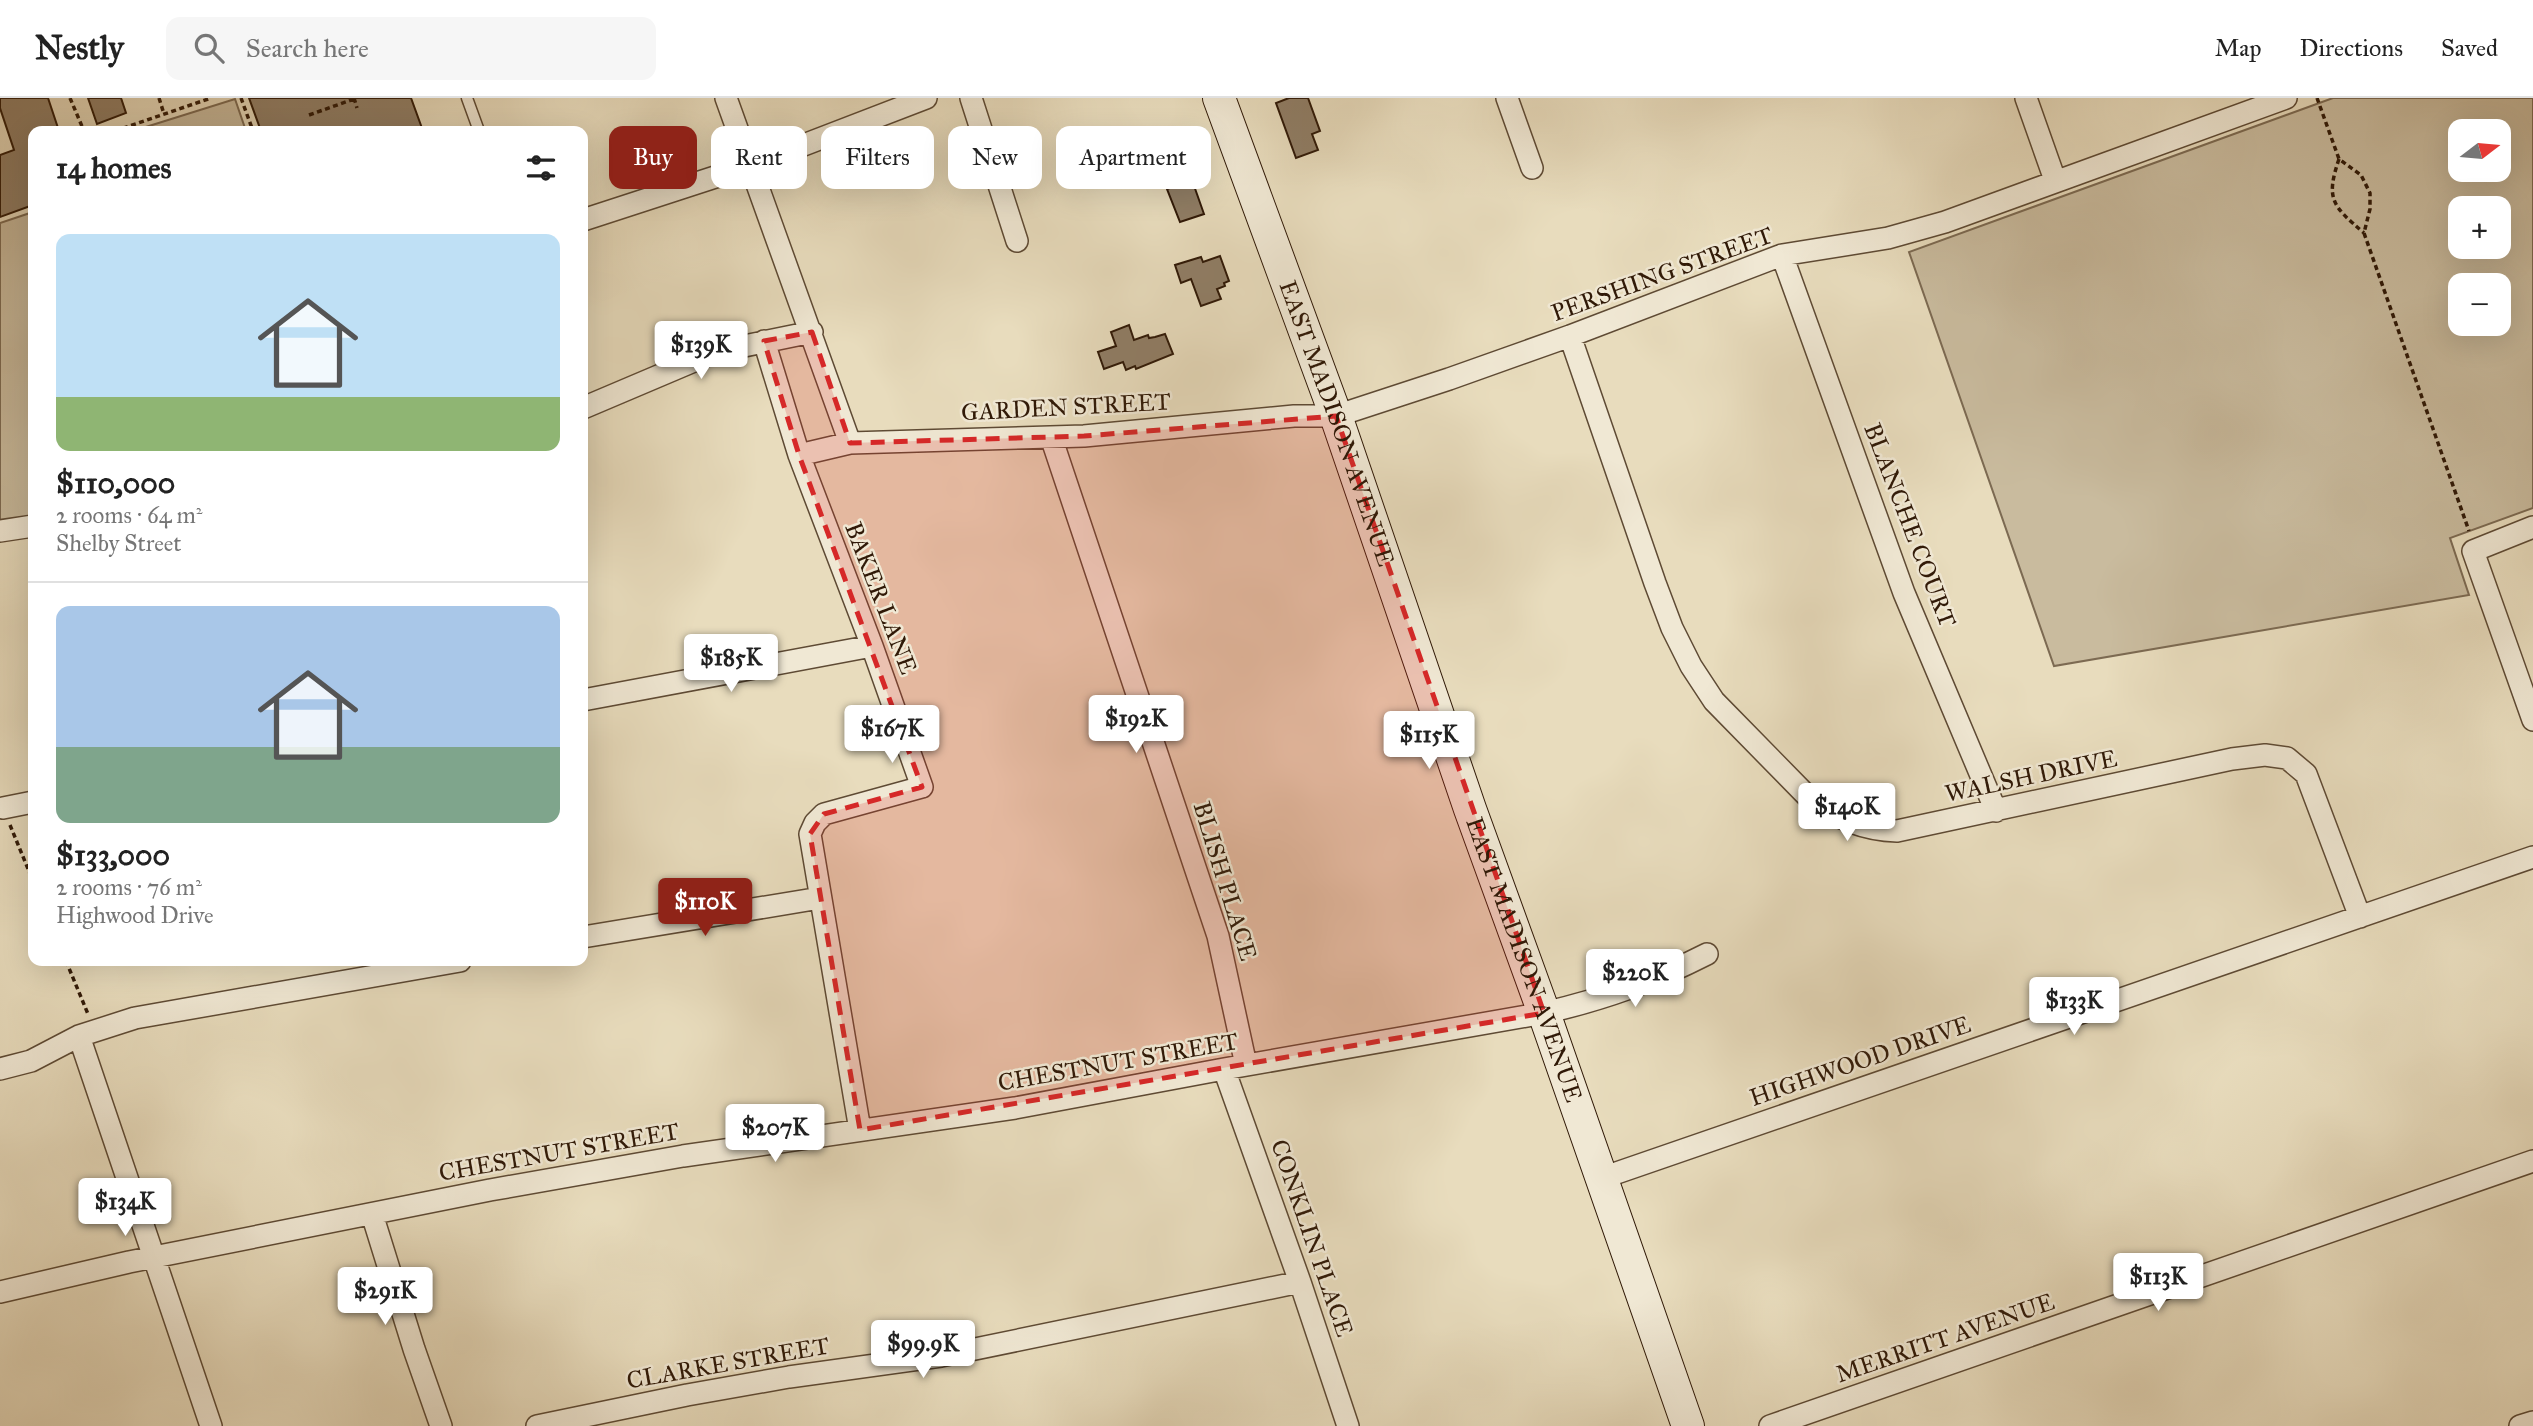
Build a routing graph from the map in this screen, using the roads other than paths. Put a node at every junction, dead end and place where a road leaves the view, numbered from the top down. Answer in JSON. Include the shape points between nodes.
{"nodes":[{"id":1,"x":467,"y":98,"type":"edge"},
{"id":2,"x":726,"y":98,"type":"edge"},
{"id":3,"x":926,"y":98,"type":"edge"},
{"id":4,"x":971,"y":98,"type":"edge"},
{"id":5,"x":1219,"y":98,"type":"edge"},
{"id":6,"x":1507,"y":98,"type":"edge"},
{"id":7,"x":2026,"y":98,"type":"edge"},
{"id":8,"x":2286,"y":98,"type":"edge"},
{"id":9,"x":477,"y":126,"type":"edge"},
{"id":10,"x":736,"y":126,"type":"edge"},
{"id":11,"x":807,"y":144,"type":"edge"},
{"id":12,"x":1532,"y":168,"type":"dead end"},
{"id":13,"x":711,"y":179,"type":"edge"},
{"id":14,"x":2055,"y":180,"type":"junction"},
{"id":15,"x":759,"y":189,"type":"edge"},
{"id":16,"x":588,"y":218,"type":"edge"},
{"id":17,"x":1017,"y":241,"type":"dead end"},
{"id":18,"x":1782,"y":255,"type":"junction"},
{"id":19,"x":812,"y":332,"type":"junction"},
{"id":20,"x":1570,"y":336,"type":"junction"},
{"id":21,"x":764,"y":341,"type":"junction"},
{"id":22,"x":588,"y":406,"type":"edge"},
{"id":23,"x":1336,"y":416,"type":"junction"},
{"id":24,"x":1051,"y":437,"type":"junction"},
{"id":25,"x":850,"y":443,"type":"junction"},
{"id":26,"x":799,"y":455,"type":"junction"},
{"id":27,"x":28,"y":527,"type":"edge"},
{"id":28,"x":2533,"y":527,"type":"edge"},
{"id":29,"x":0,"y":531,"type":"edge"},
{"id":30,"x":872,"y":646,"type":"junction"},
{"id":31,"x":588,"y":699,"type":"edge"},
{"id":32,"x":2533,"y":720,"type":"edge"},
{"id":33,"x":28,"y":803,"type":"edge"},
{"id":34,"x":3,"y":808,"type":"road end"},
{"id":35,"x":1996,"y":811,"type":"junction"},
{"id":36,"x":2533,"y":857,"type":"edge"},
{"id":37,"x":820,"y":898,"type":"junction"},
{"id":38,"x":2360,"y":917,"type":"junction"},
{"id":39,"x":588,"y":936,"type":"edge"},
{"id":40,"x":1707,"y":954,"type":"dead end"},
{"id":41,"x":431,"y":966,"type":"edge"},
{"id":42,"x":1544,"y":1013,"type":"junction"},
{"id":43,"x":87,"y":1034,"type":"junction"},
{"id":44,"x":1246,"y":1065,"type":"junction"},
{"id":45,"x":0,"y":1069,"type":"edge"},
{"id":46,"x":1224,"y":1069,"type":"junction"},
{"id":47,"x":860,"y":1130,"type":"junction"},
{"id":48,"x":2533,"y":1161,"type":"edge"},
{"id":49,"x":1602,"y":1178,"type":"junction"},
{"id":50,"x":372,"y":1214,"type":"junction"},
{"id":51,"x":153,"y":1257,"type":"junction"},
{"id":52,"x":1300,"y":1282,"type":"junction"},
{"id":53,"x":0,"y":1292,"type":"edge"},
{"id":54,"x":2533,"y":1422,"type":"edge"},
{"id":55,"x":211,"y":1426,"type":"edge"},
{"id":56,"x":441,"y":1426,"type":"edge"},
{"id":57,"x":537,"y":1426,"type":"edge"},
{"id":58,"x":1348,"y":1426,"type":"edge"},
{"id":59,"x":1688,"y":1426,"type":"edge"},
{"id":60,"x":1770,"y":1426,"type":"edge"},
{"id":61,"x":2520,"y":1426,"type":"edge"}],
"edges":[{"from":1,"to":9,"type":"lane"},
{"from":2,"to":10,"type":"street"},
{"from":3,"to":11,"type":"street"},
{"from":4,"to":17,"type":"street"},
{"from":5,"to":23,"type":"main road","name":"EAST MADISON AVENUE"},
{"from":6,"to":12,"type":"street"},
{"from":7,"to":14,"type":"street"},
{"from":8,"to":14,"type":"street","name":"PERSHING STREET"},
{"from":13,"to":16,"type":"street"},
{"from":14,"to":18,"type":"street","name":"PERSHING STREET","via":[[1945,222],[1888,238]]},
{"from":15,"to":19,"type":"street"},
{"from":18,"to":20,"type":"street","name":"PERSHING STREET"},
{"from":18,"to":35,"type":"street","name":"BLANCHE COURT","via":[[1904,593]]},
{"from":19,"to":21,"type":"street"},
{"from":19,"to":25,"type":"street"},
{"from":20,"to":23,"type":"street","name":"PERSHING STREET"},
{"from":20,"to":35,"type":"street","name":"WALSH DRIVE","via":[[1672,628],[1714,701],[1811,800],[1850,822],[1873,830],[1897,831]]},
{"from":21,"to":22,"type":"street","via":[[715,352]]},
{"from":21,"to":26,"type":"street","name":"BAKER LANE"},
{"from":23,"to":24,"type":"street","name":"GARDEN STREET"},
{"from":23,"to":42,"type":"main road","name":"EAST MADISON AVENUE"},
{"from":24,"to":25,"type":"street","name":"GARDEN STREET"},
{"from":24,"to":44,"type":"street","name":"BLISH PLACE","via":[[1218,936]]},
{"from":25,"to":26,"type":"street","name":"GARDEN STREET"},
{"from":26,"to":30,"type":"street","name":"BAKER LANE"},
{"from":27,"to":29,"type":"street"},
{"from":28,"to":32,"type":"street","via":[[2474,550]]},
{"from":30,"to":31,"type":"street"},
{"from":30,"to":37,"type":"street","name":"BAKER LANE","via":[[922,787],[824,814],[815,823],[810,834]]},
{"from":33,"to":34,"type":"street"},
{"from":35,"to":38,"type":"street","name":"WALSH DRIVE","via":[[2232,759],[2287,758],[2306,774]]},
{"from":36,"to":38,"type":"street","name":"HIGHWOOD DRIVE"},
{"from":37,"to":39,"type":"street"},
{"from":37,"to":47,"type":"street","name":"BAKER LANE"},
{"from":38,"to":49,"type":"street","name":"HIGHWOOD DRIVE"},
{"from":40,"to":42,"type":"street","name":"CHESTNUT STREET","via":[[1595,1002]]},
{"from":41,"to":43,"type":"street","via":[[135,1018]]},
{"from":42,"to":44,"type":"street","name":"CHESTNUT STREET"},
{"from":42,"to":49,"type":"main road","name":"EAST MADISON AVENUE"},
{"from":43,"to":45,"type":"street","via":[[31,1061]]},
{"from":43,"to":51,"type":"street"},
{"from":44,"to":46,"type":"street","name":"CHESTNUT STREET"},
{"from":46,"to":47,"type":"street","name":"CHESTNUT STREET","via":[[1015,1108]]},
{"from":46,"to":52,"type":"street","name":"CONKLIN PLACE"},
{"from":47,"to":50,"type":"street","name":"CHESTNUT STREET","via":[[669,1158]]},
{"from":48,"to":60,"type":"street","name":"MERRITT AVENUE"},
{"from":49,"to":59,"type":"main road","name":"EAST MADISON AVENUE"},
{"from":50,"to":51,"type":"street","name":"CHESTNUT STREET"},
{"from":50,"to":56,"type":"street"},
{"from":51,"to":53,"type":"street","name":"CHESTNUT STREET"},
{"from":51,"to":55,"type":"street"},
{"from":52,"to":57,"type":"street","name":"CLARKE STREET","via":[[941,1356],[776,1379]]},
{"from":52,"to":58,"type":"street","name":"CONKLIN PLACE"},
{"from":54,"to":61,"type":"street"}]}
